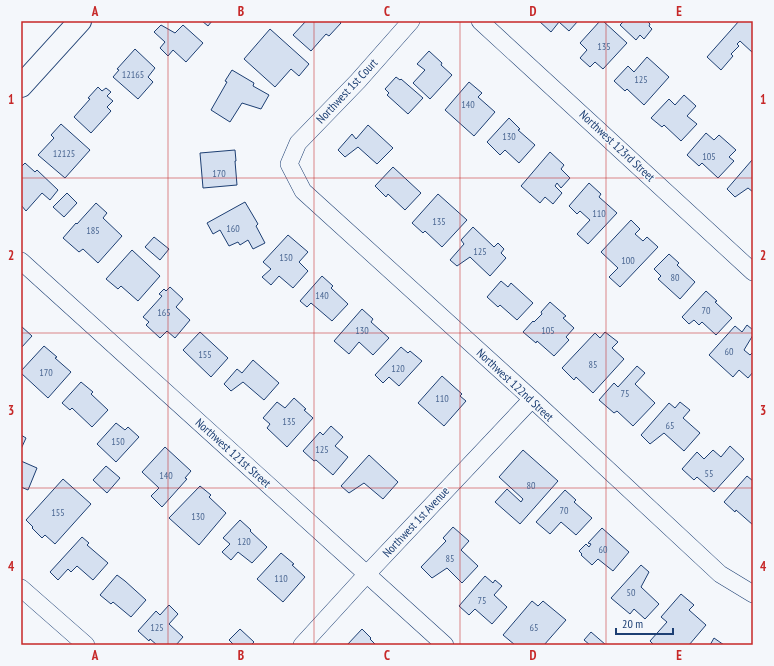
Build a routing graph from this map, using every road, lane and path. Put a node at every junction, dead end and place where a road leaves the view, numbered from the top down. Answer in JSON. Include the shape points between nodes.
{"nodes":[{"id":1,"x":80,"y":21,"type":"edge"},
{"id":2,"x":411,"y":21,"type":"edge"},
{"id":3,"x":480,"y":21,"type":"edge"},
{"id":4,"x":21,"y":86,"type":"edge"},
{"id":5,"x":289,"y":164,"type":"joint"},
{"id":6,"x":21,"y":261,"type":"edge"},
{"id":7,"x":753,"y":272,"type":"edge"},
{"id":8,"x":532,"y":399,"type":"junction"},
{"id":9,"x":366,"y":575,"type":"junction"},
{"id":10,"x":21,"y":588,"type":"edge"},
{"id":11,"x":753,"y":594,"type":"edge"},
{"id":12,"x":86,"y":645,"type":"edge"},
{"id":13,"x":302,"y":645,"type":"edge"},
{"id":14,"x":444,"y":645,"type":"edge"}],
"edges":[{"from":1,"to":4,"type":"street"},
{"from":2,"to":5,"type":"street","name":"Northwest 1st Court","via":[[358,81],[298,142]]},
{"from":3,"to":7,"type":"street","name":"Northwest 123rd Street"},
{"from":5,"to":8,"type":"street","name":"Northwest 122nd Street","via":[[303,191]]},
{"from":6,"to":9,"type":"street","name":"Northwest 121st Street"},
{"from":8,"to":9,"type":"street","name":"Northwest 1st Avenue"},
{"from":8,"to":11,"type":"street","name":"Northwest 122nd Street","via":[[720,574]]},
{"from":9,"to":13,"type":"street","name":"Northwest 1st Avenue"},
{"from":9,"to":14,"type":"street","name":"Northwest 121st Street"},
{"from":10,"to":12,"type":"street"}]}
